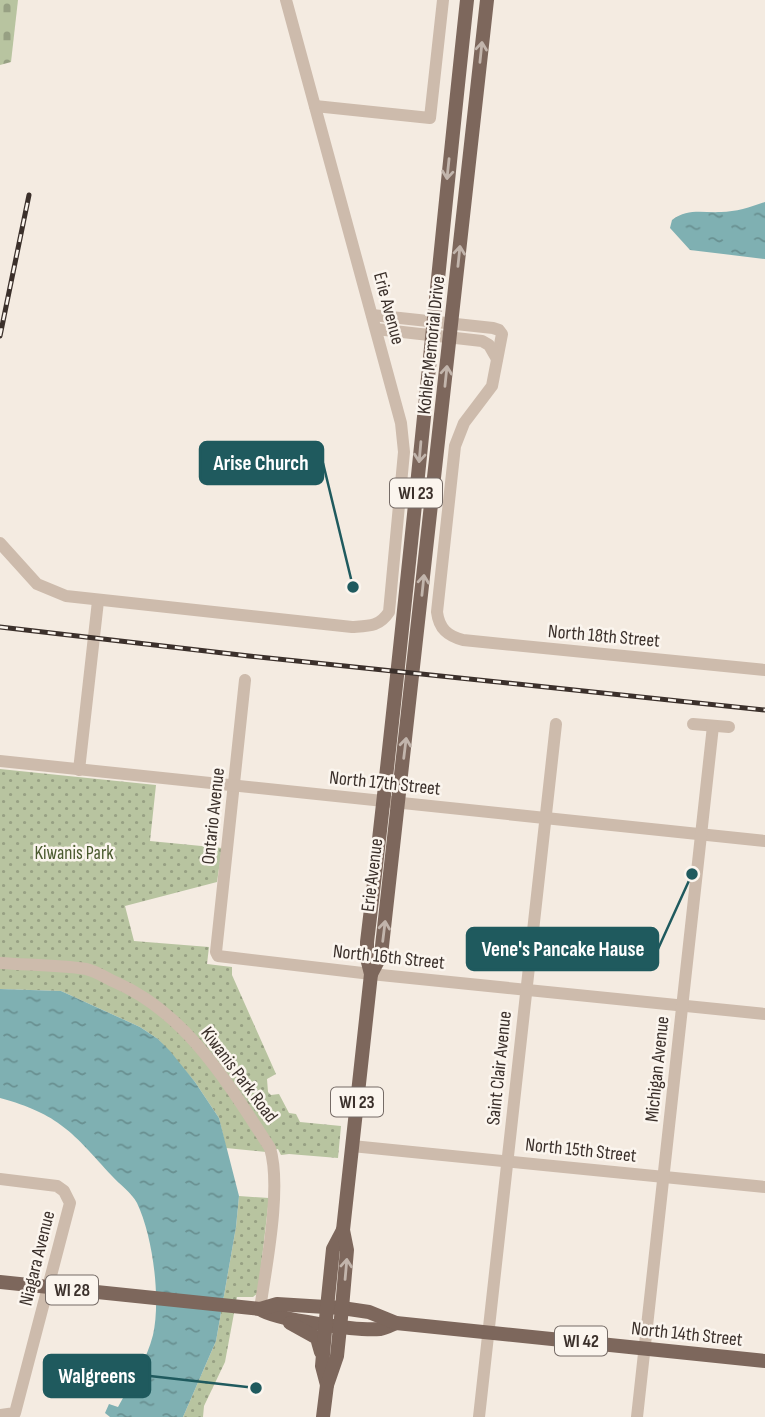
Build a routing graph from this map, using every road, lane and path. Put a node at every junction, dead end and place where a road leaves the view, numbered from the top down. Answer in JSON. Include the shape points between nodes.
{"nodes":[{"id":1,"x":286,"y":0,"type":"edge"},
{"id":2,"x":443,"y":0,"type":"edge"},
{"id":3,"x":467,"y":0,"type":"edge"},
{"id":4,"x":487,"y":0,"type":"edge"},
{"id":5,"x":315,"y":106,"type":"junction"},
{"id":6,"x":372,"y":315,"type":"junction"},
{"id":7,"x":431,"y":328,"type":"junction"},
{"id":8,"x":376,"y":329,"type":"junction"},
{"id":9,"x":451,"y":330,"type":"junction"},
{"id":10,"x":0,"y":543,"type":"edge"},
{"id":11,"x":98,"y":601,"type":"junction"},
{"id":12,"x":408,"y":652,"type":"junction"},
{"id":13,"x":765,"y":670,"type":"edge"},
{"id":14,"x":245,"y":680,"type":"dead end"},
{"id":15,"x":404,"y":693,"type":"joint"},
{"id":16,"x":556,"y":724,"type":"dead end"},
{"id":17,"x":693,"y":724,"type":"dead end"},
{"id":18,"x":713,"y":726,"type":"junction"},
{"id":19,"x":729,"y":727,"type":"dead end"},
{"id":20,"x":0,"y":761,"type":"edge"},
{"id":21,"x":79,"y":770,"type":"junction"},
{"id":22,"x":234,"y":786,"type":"junction"},
{"id":23,"x":392,"y":802,"type":"junction"},
{"id":24,"x":546,"y":818,"type":"junction"},
{"id":25,"x":702,"y":835,"type":"junction"},
{"id":26,"x":765,"y":841,"type":"edge"},
{"id":27,"x":218,"y":956,"type":"joint"},
{"id":28,"x":0,"y":963,"type":"edge"},
{"id":29,"x":371,"y":974,"type":"junction"},
{"id":30,"x":526,"y":989,"type":"junction"},
{"id":31,"x":682,"y":1005,"type":"junction"},
{"id":32,"x":765,"y":1013,"type":"edge"},
{"id":33,"x":352,"y":1146,"type":"junction"},
{"id":34,"x":508,"y":1161,"type":"junction"},
{"id":35,"x":663,"y":1177,"type":"junction"},
{"id":36,"x":0,"y":1180,"type":"edge"},
{"id":37,"x":765,"y":1188,"type":"edge"},
{"id":38,"x":343,"y":1230,"type":"junction"},
{"id":39,"x":0,"y":1282,"type":"edge"},
{"id":40,"x":49,"y":1287,"type":"junction"},
{"id":41,"x":327,"y":1308,"type":"junction"},
{"id":42,"x":342,"y":1308,"type":"junction"},
{"id":43,"x":260,"y":1310,"type":"junction"},
{"id":44,"x":283,"y":1318,"type":"junction"},
{"id":45,"x":396,"y":1323,"type":"junction"},
{"id":46,"x":325,"y":1324,"type":"junction"},
{"id":47,"x":340,"y":1325,"type":"junction"},
{"id":48,"x":488,"y":1333,"type":"junction"},
{"id":49,"x":645,"y":1348,"type":"junction"},
{"id":50,"x":765,"y":1361,"type":"edge"},
{"id":51,"x":322,"y":1362,"type":"junction"},
{"id":52,"x":327,"y":1385,"type":"junction"},
{"id":53,"x":0,"y":1415,"type":"edge"},
{"id":54,"x":323,"y":1417,"type":"edge"},
{"id":55,"x":479,"y":1417,"type":"edge"},
{"id":56,"x":637,"y":1417,"type":"edge"}],
"edges":[{"from":1,"to":5,"type":"street","name":"Erie Avenue"},
{"from":2,"to":5,"type":"street","via":[[430,118]]},
{"from":3,"to":7,"type":"main road","name":"Kohler Memorial Drive","number":"WI 23","one_way":true},
{"from":9,"to":4,"type":"main road","name":"Kohler Memorial Drive","number":"WI 23","one_way":true},
{"from":5,"to":6,"type":"street","name":"Erie Avenue"},
{"from":6,"to":7,"type":"street"},
{"from":6,"to":8,"type":"street","name":"Erie Avenue"},
{"from":7,"to":8,"type":"street"},
{"from":7,"to":9,"type":"street"},
{"from":7,"to":12,"type":"main road","name":"Kohler Memorial Drive","number":"WI 23","one_way":true},
{"from":8,"to":11,"type":"street","name":"Erie Avenue","via":[[401,423],[404,452],[390,605],[384,619],[374,626],[352,627]]},
{"from":12,"to":9,"type":"main road","name":"Kohler Memorial Drive","number":"WI 23","one_way":true},
{"from":9,"to":13,"type":"street","name":"North 18th Street","via":[[499,330],[502,338],[489,391],[464,423],[455,446],[436,612],[443,630],[463,640]]},
{"from":10,"to":11,"type":"street","via":[[37,583],[66,596]]},
{"from":11,"to":21,"type":"street"},
{"from":12,"to":15,"type":"main road","name":"Kohler Memorial Drive","number":"WI 23"},
{"from":14,"to":22,"type":"street","name":"Ontario Avenue"},
{"from":15,"to":23,"type":"main road","name":"Erie Avenue","number":"WI 23"},
{"from":16,"to":24,"type":"street","name":"Saint Clair Avenue"},
{"from":17,"to":18,"type":"street"},
{"from":18,"to":19,"type":"street"},
{"from":18,"to":25,"type":"street","name":"Michigan Avenue"},
{"from":20,"to":21,"type":"street","name":"North 17th Street"},
{"from":21,"to":22,"type":"street","name":"North 17th Street"},
{"from":22,"to":23,"type":"street","name":"North 17th Street"},
{"from":22,"to":27,"type":"street","name":"Ontario Avenue"},
{"from":23,"to":24,"type":"street","name":"North 17th Street"},
{"from":23,"to":29,"type":"main road","name":"Erie Avenue","number":"WI 23","via":[[381,955]]},
{"from":24,"to":25,"type":"street","name":"North 17th Street"},
{"from":24,"to":30,"type":"street","name":"Saint Clair Avenue"},
{"from":25,"to":26,"type":"street","name":"North 17th Street"},
{"from":25,"to":31,"type":"street","name":"Michigan Avenue"},
{"from":27,"to":29,"type":"street","name":"North 16th Street"},
{"from":28,"to":43,"type":"street","name":"Kiwanis Park Road","via":[[88,970],[140,994],[214,1065],[270,1148],[275,1171]]},
{"from":29,"to":30,"type":"street","name":"North 16th Street"},
{"from":29,"to":33,"type":"main road","name":"Erie Avenue","number":"WI 23"},
{"from":30,"to":31,"type":"street","name":"North 16th Street"},
{"from":30,"to":34,"type":"street","name":"Saint Clair Avenue"},
{"from":31,"to":32,"type":"street","name":"North 16th Street"},
{"from":31,"to":35,"type":"street","name":"Michigan Avenue"},
{"from":33,"to":34,"type":"street","name":"North 15th Street"},
{"from":33,"to":38,"type":"main road","name":"Erie Avenue","number":"WI 23"},
{"from":34,"to":35,"type":"street","name":"North 15th Street"},
{"from":34,"to":48,"type":"street","name":"Saint Clair Avenue"},
{"from":35,"to":37,"type":"street","name":"North 15th Street"},
{"from":35,"to":49,"type":"street","name":"Michigan Avenue"},
{"from":36,"to":40,"type":"street","name":"Niagara Avenue","via":[[54,1185],[65,1193],[69,1205]]},
{"from":38,"to":41,"type":"main road","name":"Erie Avenue","number":"WI 23","via":[[334,1247]]},
{"from":42,"to":38,"type":"main road","name":"Erie Avenue","number":"WI 23","one_way":true,"via":[[347,1251]]},
{"from":39,"to":40,"type":"main road","name":"North 14th Street","number":"WI 28"},
{"from":40,"to":43,"type":"main road","name":"North 14th Street","number":"WI 28"},
{"from":40,"to":53,"type":"street","name":"Niagara Avenue","via":[[15,1413]]},
{"from":41,"to":42,"type":"main road","name":"North 14th Street","number":"WI 28"},
{"from":41,"to":43,"type":"main road","name":"North 14th Street","number":"WI 28","via":[[277,1304]]},
{"from":41,"to":46,"type":"main road","name":"Erie Avenue","number":"WI 23"},
{"from":42,"to":45,"type":"main road","name":"North 14th Street","number":"WI 42"},
{"from":42,"to":47,"type":"main road","name":"Erie Avenue","number":"WI 23"},
{"from":43,"to":44,"type":"main road","name":"North 14th Street","number":"WI 28"},
{"from":44,"to":46,"type":"main road","name":"North 14th Street","number":"WI 28"},
{"from":44,"to":51,"type":"main road","via":[[317,1338]]},
{"from":45,"to":47,"type":"main road","name":"North 14th Street","number":"WI 42","via":[[380,1329]]},
{"from":45,"to":48,"type":"main road","name":"North 14th Street","number":"WI 42"},
{"from":46,"to":47,"type":"main road","name":"North 14th Street","number":"WI 28"},
{"from":46,"to":51,"type":"main road","name":"Erie Avenue"},
{"from":47,"to":52,"type":"main road","name":"Erie Avenue"},
{"from":48,"to":49,"type":"main road","name":"North 14th Street","number":"WI 42"},
{"from":48,"to":55,"type":"street","name":"Saint Clair Avenue"},
{"from":49,"to":50,"type":"main road","name":"North 14th Street","number":"WI 42"},
{"from":49,"to":56,"type":"street","name":"Michigan Avenue"},
{"from":51,"to":52,"type":"main road","name":"Erie Avenue"},
{"from":52,"to":54,"type":"main road","name":"Erie Avenue"}]}
